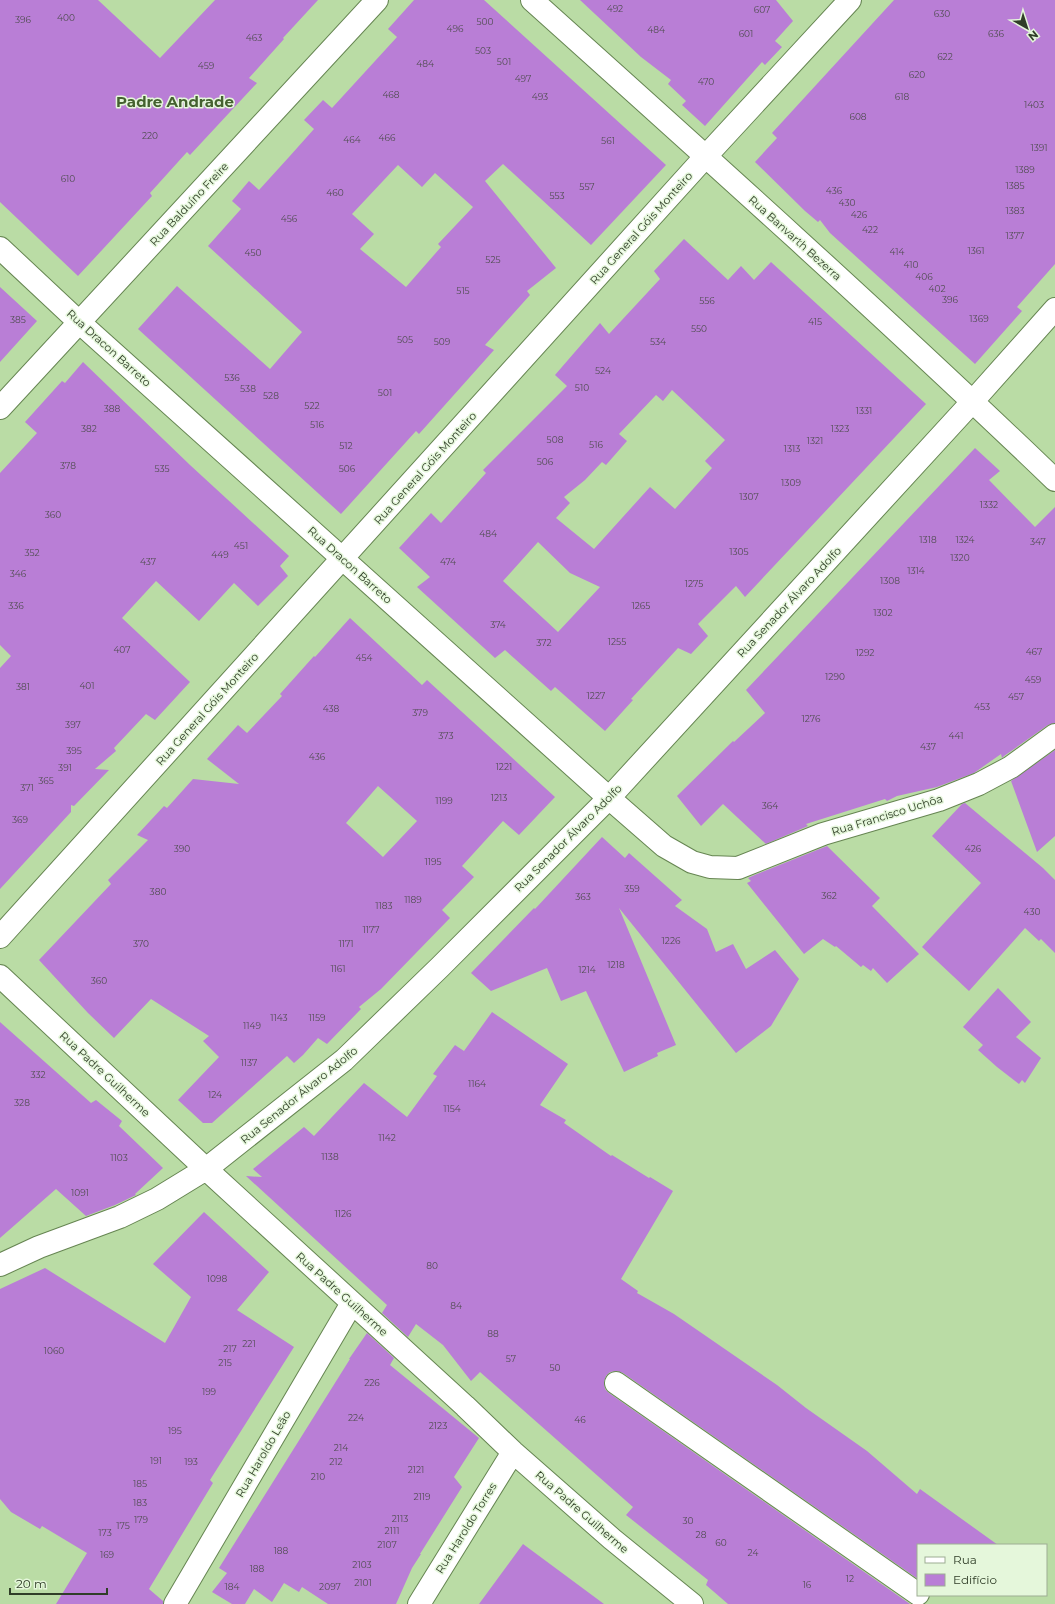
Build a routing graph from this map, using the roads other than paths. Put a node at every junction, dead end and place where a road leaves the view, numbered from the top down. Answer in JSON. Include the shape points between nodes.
{"nodes":[{"id":1,"x":377,"y":0,"type":"edge"},
{"id":2,"x":532,"y":0,"type":"edge"},
{"id":3,"x":850,"y":0,"type":"edge"},
{"id":4,"x":706,"y":156,"type":"junction"},
{"id":5,"x":0,"y":248,"type":"edge"},
{"id":6,"x":1055,"y":310,"type":"edge"},
{"id":7,"x":79,"y":322,"type":"junction"},
{"id":8,"x":973,"y":401,"type":"junction"},
{"id":9,"x":0,"y":408,"type":"edge"},
{"id":10,"x":1055,"y":480,"type":"edge"},
{"id":11,"x":343,"y":559,"type":"junction"},
{"id":12,"x":1055,"y":735,"type":"edge"},
{"id":13,"x":609,"y":798,"type":"junction"},
{"id":14,"x":710,"y":867,"type":"joint"},
{"id":15,"x":0,"y":937,"type":"edge"},
{"id":16,"x":0,"y":976,"type":"edge"},
{"id":17,"x":206,"y":1169,"type":"junction"},
{"id":18,"x":0,"y":1266,"type":"edge"},
{"id":19,"x":352,"y":1303,"type":"junction"},
{"id":20,"x":616,"y":1383,"type":"dead end"},
{"id":21,"x":514,"y":1452,"type":"junction"},
{"id":22,"x":917,"y":1594,"type":"edge"},
{"id":23,"x":920,"y":1596,"type":"edge"},
{"id":24,"x":175,"y":1604,"type":"edge"},
{"id":25,"x":419,"y":1604,"type":"edge"},
{"id":26,"x":692,"y":1604,"type":"edge"},
{"id":27,"x":932,"y":1604,"type":"edge"}],
"edges":[{"from":1,"to":7,"type":"street","name":"Rua Balduíno Freire"},
{"from":2,"to":4,"type":"street","name":"Rua Banvarth Bezerra"},
{"from":3,"to":4,"type":"street","name":"Rua General Góis Monteiro"},
{"from":4,"to":8,"type":"street","name":"Rua Banvarth Bezerra"},
{"from":4,"to":11,"type":"street","name":"Rua General Góis Monteiro"},
{"from":5,"to":7,"type":"street","name":"Rua Dracon Barreto"},
{"from":6,"to":8,"type":"street","name":"Rua Senador Álvaro Adolfo"},
{"from":7,"to":9,"type":"street","name":"Rua Balduíno Freire"},
{"from":7,"to":11,"type":"street","name":"Rua Dracon Barreto"},
{"from":8,"to":10,"type":"street","name":"Rua Banvarth Bezerra"},
{"from":8,"to":13,"type":"street","name":"Rua Senador Álvaro Adolfo"},
{"from":11,"to":13,"type":"street","name":"Rua Dracon Barreto"},
{"from":11,"to":15,"type":"street","name":"Rua General Góis Monteiro"},
{"from":12,"to":14,"type":"street","name":"Rua Francisco Uchôa","via":[[1010,767],[939,800],[823,834],[738,868]]},
{"from":13,"to":14,"type":"street","name":"Rua Dracon Barreto","via":[[664,846],[692,862]]},
{"from":13,"to":17,"type":"street","name":"Rua Senador Álvaro Adolfo","via":[[344,1060]]},
{"from":16,"to":17,"type":"street","name":"Rua Padre Guilherme"},
{"from":17,"to":18,"type":"street","name":"Rua Senador Álvaro Adolfo","via":[[157,1199],[120,1217],[39,1247]]},
{"from":17,"to":19,"type":"street","name":"Rua Padre Guilherme"},
{"from":19,"to":21,"type":"street","name":"Rua Padre Guilherme"},
{"from":19,"to":24,"type":"street","name":"Rua Haroldo Leão"},
{"from":20,"to":22,"type":"street"},
{"from":21,"to":25,"type":"street","name":"Rua Haroldo Torres"},
{"from":21,"to":26,"type":"street","name":"Rua Padre Guilherme","via":[[612,1539]]},
{"from":23,"to":27,"type":"street"}]}
